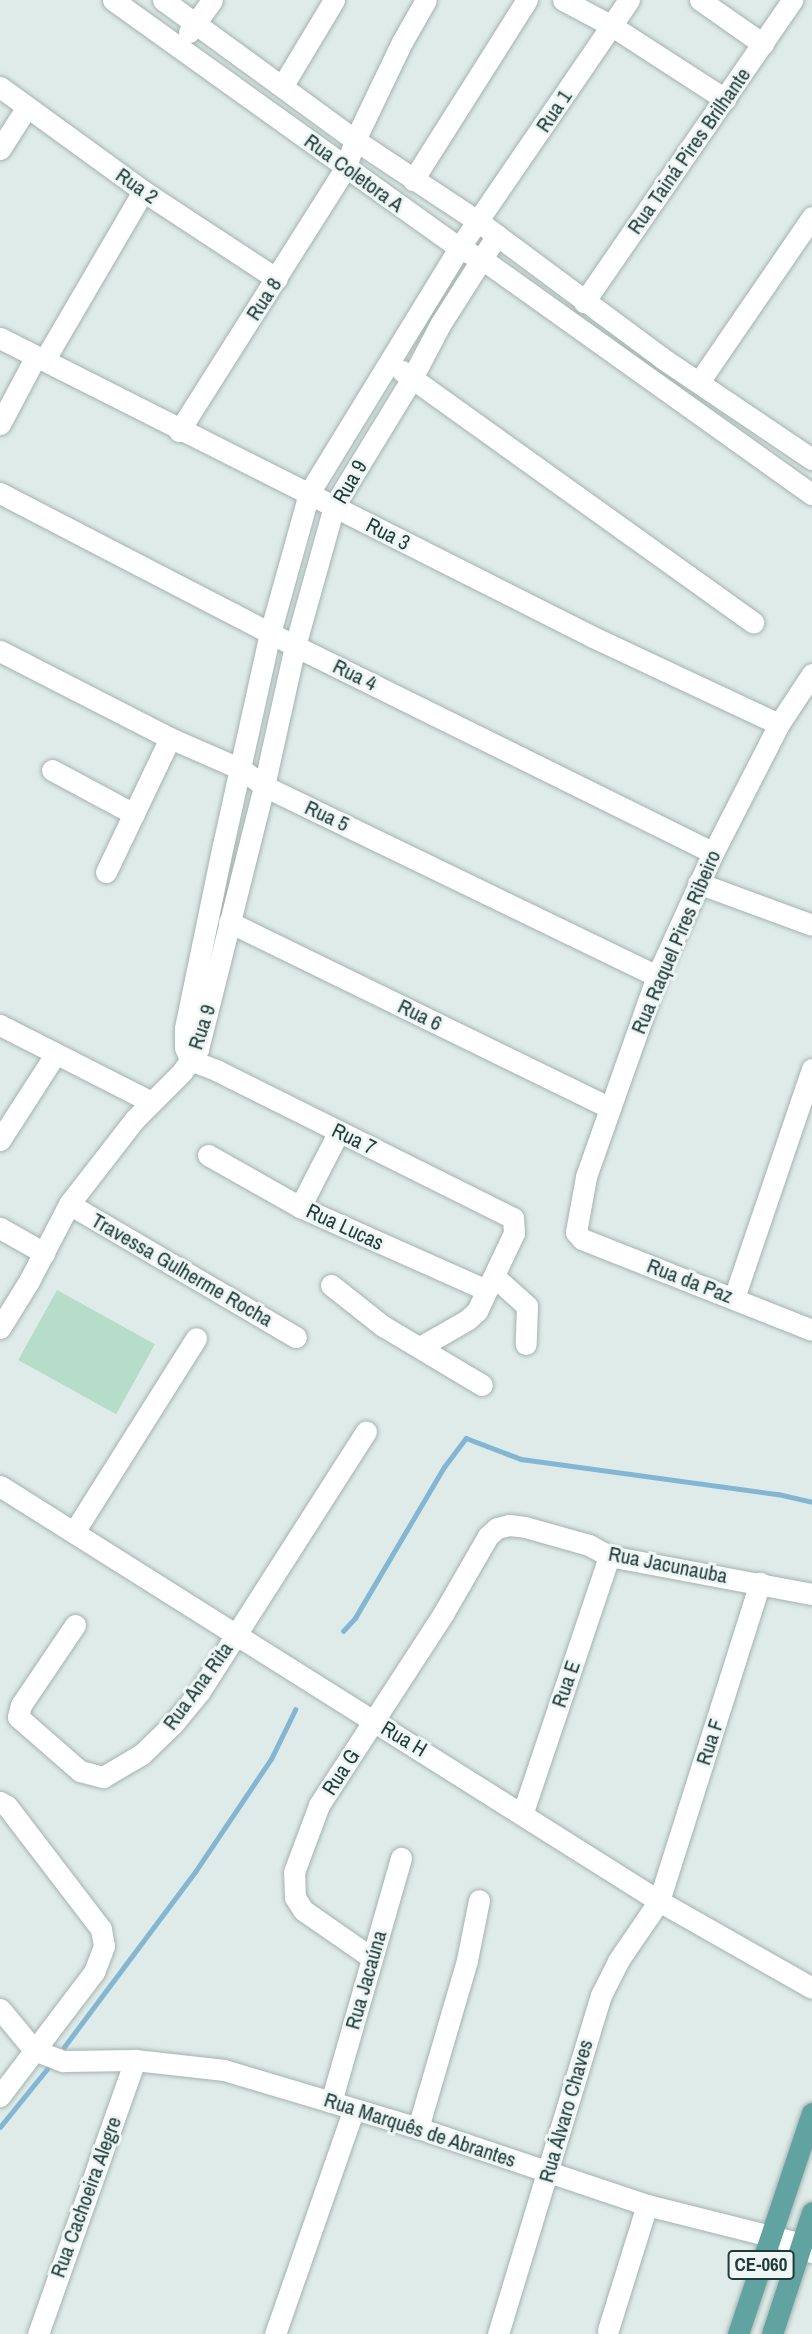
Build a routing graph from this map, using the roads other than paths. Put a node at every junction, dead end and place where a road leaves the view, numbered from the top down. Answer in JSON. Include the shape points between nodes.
{"nodes":[{"id":1,"x":113,"y":0,"type":"edge"},
{"id":2,"x":163,"y":0,"type":"edge"},
{"id":3,"x":212,"y":0,"type":"edge"},
{"id":4,"x":334,"y":0,"type":"edge"},
{"id":5,"x":426,"y":0,"type":"edge"},
{"id":6,"x":527,"y":0,"type":"edge"},
{"id":7,"x":564,"y":0,"type":"edge"},
{"id":8,"x":629,"y":0,"type":"edge"},
{"id":9,"x":701,"y":0,"type":"edge"},
{"id":10,"x":792,"y":0,"type":"edge"},
{"id":11,"x":195,"y":22,"type":"junction"},
{"id":12,"x":612,"y":26,"type":"junction"},
{"id":13,"x":763,"y":44,"type":"junction"},
{"id":14,"x":180,"y":49,"type":"junction"},
{"id":15,"x":283,"y":85,"type":"junction"},
{"id":16,"x":0,"y":87,"type":"edge"},
{"id":17,"x":725,"y":99,"type":"junction"},
{"id":18,"x":27,"y":107,"type":"junction"},
{"id":19,"x":355,"y":140,"type":"junction"},
{"id":20,"x":0,"y":149,"type":"edge"},
{"id":21,"x":346,"y":167,"type":"junction"},
{"id":22,"x":413,"y":180,"type":"junction"},
{"id":23,"x":143,"y":191,"type":"junction"},
{"id":24,"x":812,"y":217,"type":"edge"},
{"id":25,"x":479,"y":222,"type":"junction"},
{"id":26,"x":497,"y":235,"type":"junction"},
{"id":27,"x":459,"y":248,"type":"junction"},
{"id":28,"x":482,"y":259,"type":"junction"},
{"id":29,"x":277,"y":279,"type":"junction"},
{"id":30,"x":584,"y":302,"type":"junction"},
{"id":31,"x":611,"y":321,"type":"junction"},
{"id":32,"x":0,"y":338,"type":"edge"},
{"id":33,"x":598,"y":342,"type":"junction"},
{"id":34,"x":40,"y":358,"type":"junction"},
{"id":35,"x":388,"y":362,"type":"junction"},
{"id":36,"x":412,"y":378,"type":"junction"},
{"id":37,"x":699,"y":382,"type":"junction"},
{"id":38,"x":0,"y":424,"type":"edge"},
{"id":39,"x":180,"y":431,"type":"junction"},
{"id":40,"x":812,"y":459,"type":"edge"},
{"id":41,"x":0,"y":493,"type":"edge"},
{"id":42,"x":309,"y":493,"type":"junction"},
{"id":43,"x":812,"y":494,"type":"edge"},
{"id":44,"x":334,"y":506,"type":"junction"},
{"id":45,"x":753,"y":622,"type":"dead end"},
{"id":46,"x":270,"y":633,"type":"junction"},
{"id":47,"x":295,"y":646,"type":"junction"},
{"id":48,"x":0,"y":651,"type":"edge"},
{"id":49,"x":812,"y":674,"type":"edge"},
{"id":50,"x":779,"y":724,"type":"junction"},
{"id":51,"x":170,"y":738,"type":"junction"},
{"id":52,"x":241,"y":769,"type":"junction"},
{"id":53,"x":52,"y":770,"type":"dead end"},
{"id":54,"x":264,"y":786,"type":"junction"},
{"id":55,"x":134,"y":814,"type":"junction"},
{"id":56,"x":713,"y":853,"type":"junction"},
{"id":57,"x":106,"y":872,"type":"dead end"},
{"id":58,"x":698,"y":883,"type":"junction"},
{"id":59,"x":229,"y":922,"type":"junction"},
{"id":60,"x":812,"y":925,"type":"edge"},
{"id":61,"x":657,"y":976,"type":"junction"},
{"id":62,"x":0,"y":1026,"type":"edge"},
{"id":63,"x":56,"y":1053,"type":"junction"},
{"id":64,"x":812,"y":1069,"type":"edge"},
{"id":65,"x":183,"y":1070,"type":"junction"},
{"id":66,"x":151,"y":1102,"type":"junction"},
{"id":67,"x":610,"y":1108,"type":"junction"},
{"id":68,"x":339,"y":1131,"type":"junction"},
{"id":69,"x":0,"y":1140,"type":"edge"},
{"id":70,"x":208,"y":1155,"type":"dead end"},
{"id":71,"x":69,"y":1204,"type":"junction"},
{"id":72,"x":299,"y":1207,"type":"junction"},
{"id":73,"x":577,"y":1225,"type":"joint"},
{"id":74,"x":0,"y":1228,"type":"edge"},
{"id":75,"x":44,"y":1253,"type":"junction"},
{"id":76,"x":491,"y":1283,"type":"junction"},
{"id":77,"x":331,"y":1285,"type":"dead end"},
{"id":78,"x":734,"y":1298,"type":"junction"},
{"id":79,"x":0,"y":1328,"type":"edge"},
{"id":80,"x":812,"y":1330,"type":"edge"},
{"id":81,"x":296,"y":1337,"type":"dead end"},
{"id":82,"x":196,"y":1338,"type":"dead end"},
{"id":83,"x":526,"y":1344,"type":"dead end"},
{"id":84,"x":419,"y":1348,"type":"junction"},
{"id":85,"x":482,"y":1385,"type":"dead end"},
{"id":86,"x":366,"y":1431,"type":"dead end"},
{"id":87,"x":0,"y":1486,"type":"edge"},
{"id":88,"x":74,"y":1532,"type":"junction"},
{"id":89,"x":488,"y":1535,"type":"joint"},
{"id":90,"x":609,"y":1556,"type":"junction"},
{"id":91,"x":760,"y":1583,"type":"junction"},
{"id":92,"x":812,"y":1594,"type":"edge"},
{"id":93,"x":75,"y":1625,"type":"dead end"},
{"id":94,"x":237,"y":1633,"type":"junction"},
{"id":95,"x":374,"y":1721,"type":"junction"},
{"id":96,"x":0,"y":1802,"type":"edge"},
{"id":97,"x":523,"y":1812,"type":"junction"},
{"id":98,"x":401,"y":1858,"type":"dead end"},
{"id":99,"x":479,"y":1900,"type":"dead end"},
{"id":100,"x":659,"y":1901,"type":"junction"},
{"id":101,"x":373,"y":1958,"type":"junction"},
{"id":102,"x":812,"y":1987,"type":"edge"},
{"id":103,"x":0,"y":2009,"type":"edge"},
{"id":104,"x":34,"y":2050,"type":"junction"},
{"id":105,"x":135,"y":2060,"type":"junction"},
{"id":106,"x":0,"y":2096,"type":"edge"},
{"id":107,"x":331,"y":2102,"type":"junction"},
{"id":108,"x":354,"y":2109,"type":"junction"},
{"id":109,"x":812,"y":2112,"type":"edge"},
{"id":110,"x":418,"y":2128,"type":"junction"},
{"id":111,"x":549,"y":2171,"type":"junction"},
{"id":112,"x":647,"y":2205,"type":"junction"},
{"id":113,"x":812,"y":2212,"type":"edge"},
{"id":114,"x":770,"y":2237,"type":"junction"},
{"id":115,"x":807,"y":2248,"type":"edge"},
{"id":116,"x":608,"y":2330,"type":"dead end"},
{"id":117,"x":38,"y":2334,"type":"edge"},
{"id":118,"x":275,"y":2334,"type":"edge"},
{"id":119,"x":498,"y":2334,"type":"edge"},
{"id":120,"x":738,"y":2334,"type":"edge"},
{"id":121,"x":772,"y":2334,"type":"edge"}],
"edges":[{"from":1,"to":14,"type":"street","name":"Rua Coletora A"},
{"from":2,"to":11,"type":"street","name":"Rua Coletora A"},
{"from":3,"to":11,"type":"street"},
{"from":4,"to":15,"type":"street"},
{"from":5,"to":19,"type":"street","name":"Rua 8"},
{"from":6,"to":22,"type":"street"},
{"from":7,"to":12,"type":"street"},
{"from":8,"to":12,"type":"street","name":"Rua 1"},
{"from":9,"to":13,"type":"street"},
{"from":10,"to":13,"type":"street","name":"Rua Tainá Pires Brilhante"},
{"from":11,"to":14,"type":"street"},
{"from":11,"to":15,"type":"street","name":"Rua Coletora A"},
{"from":12,"to":17,"type":"street"},
{"from":12,"to":25,"type":"street","name":"Rua 1"},
{"from":13,"to":17,"type":"street","name":"Rua Tainá Pires Brilhante"},
{"from":14,"to":21,"type":"street","name":"Rua Coletora A"},
{"from":15,"to":19,"type":"street","name":"Rua Coletora A"},
{"from":16,"to":18,"type":"street","name":"Rua 2"},
{"from":17,"to":30,"type":"street","name":"Rua Tainá Pires Brilhante"},
{"from":18,"to":20,"type":"street"},
{"from":18,"to":23,"type":"street","name":"Rua 2"},
{"from":19,"to":21,"type":"street","name":"Rua 8"},
{"from":19,"to":22,"type":"street","name":"Rua Coletora A"},
{"from":21,"to":27,"type":"street","name":"Rua Coletora A"},
{"from":21,"to":29,"type":"street","name":"Rua 8"},
{"from":22,"to":25,"type":"street","name":"Rua Coletora A"},
{"from":23,"to":29,"type":"street","name":"Rua 2"},
{"from":23,"to":34,"type":"street"},
{"from":24,"to":37,"type":"street"},
{"from":25,"to":26,"type":"street","name":"Rua Coletora A"},
{"from":25,"to":27,"type":"street","name":"Rua 9"},
{"from":26,"to":28,"type":"street","name":"Rua 9"},
{"from":26,"to":30,"type":"street","name":"Rua Coletora A"},
{"from":27,"to":28,"type":"street","name":"Rua Coletora A"},
{"from":27,"to":35,"type":"street","name":"Rua 9"},
{"from":28,"to":33,"type":"street","name":"Rua Coletora A"},
{"from":28,"to":36,"type":"street","name":"Rua 9"},
{"from":29,"to":39,"type":"street","name":"Rua 8"},
{"from":30,"to":31,"type":"street","name":"Rua Coletora A"},
{"from":31,"to":33,"type":"street"},
{"from":31,"to":37,"type":"street","name":"Rua Coletora A"},
{"from":32,"to":34,"type":"street","name":"Rua 3"},
{"from":33,"to":43,"type":"street","name":"Rua Coletora A"},
{"from":34,"to":38,"type":"street"},
{"from":34,"to":39,"type":"street","name":"Rua 3"},
{"from":35,"to":36,"type":"street"},
{"from":35,"to":42,"type":"street","name":"Rua 9"},
{"from":36,"to":44,"type":"street","name":"Rua 9"},
{"from":36,"to":45,"type":"street"},
{"from":37,"to":40,"type":"street","name":"Rua Coletora A"},
{"from":39,"to":42,"type":"street","name":"Rua 3"},
{"from":41,"to":46,"type":"street","name":"Rua 4"},
{"from":42,"to":44,"type":"street","name":"Rua 3"},
{"from":42,"to":46,"type":"street","name":"Rua 9"},
{"from":44,"to":47,"type":"street","name":"Rua 9"},
{"from":44,"to":50,"type":"street","name":"Rua 3","via":[[593,637]]},
{"from":46,"to":47,"type":"street","name":"Rua 4"},
{"from":46,"to":52,"type":"street","name":"Rua 9"},
{"from":47,"to":54,"type":"street","name":"Rua 9"},
{"from":47,"to":56,"type":"street","name":"Rua 4"},
{"from":48,"to":51,"type":"street","name":"Rua 5"},
{"from":49,"to":50,"type":"street","name":"Rua Raquel Pires Ribeiro"},
{"from":50,"to":56,"type":"street","name":"Rua Raquel Pires Ribeiro"},
{"from":51,"to":52,"type":"street","name":"Rua 5"},
{"from":51,"to":55,"type":"street"},
{"from":52,"to":54,"type":"street","name":"Rua 5"},
{"from":52,"to":65,"type":"street","name":"Rua 9","via":[[185,1028]]},
{"from":53,"to":55,"type":"street"},
{"from":54,"to":59,"type":"street","name":"Rua 9"},
{"from":54,"to":61,"type":"street","name":"Rua 5"},
{"from":55,"to":57,"type":"street"},
{"from":56,"to":58,"type":"street","name":"Rua Raquel Pires Ribeiro"},
{"from":58,"to":60,"type":"street"},
{"from":58,"to":61,"type":"street","name":"Rua Raquel Pires Ribeiro"},
{"from":59,"to":65,"type":"street","name":"Rua 9","via":[[204,1033]]},
{"from":59,"to":67,"type":"street","name":"Rua 6"},
{"from":61,"to":67,"type":"street","name":"Rua Raquel Pires Ribeiro"},
{"from":62,"to":63,"type":"street"},
{"from":63,"to":66,"type":"street"},
{"from":63,"to":69,"type":"street"},
{"from":64,"to":78,"type":"street"},
{"from":65,"to":66,"type":"street"},
{"from":65,"to":68,"type":"street","name":"Rua 7","via":[[216,1070]]},
{"from":66,"to":71,"type":"street"},
{"from":67,"to":73,"type":"street","name":"Rua Raquel Pires Ribeiro","via":[[586,1177]]},
{"from":68,"to":72,"type":"street"},
{"from":68,"to":76,"type":"street","name":"Rua 7","via":[[509,1215],[515,1222],[514,1233]]},
{"from":70,"to":72,"type":"street","name":"Rua Lucas"},
{"from":71,"to":75,"type":"street"},
{"from":71,"to":81,"type":"street","name":"Travessa Gulherme Rocha"},
{"from":72,"to":76,"type":"street","name":"Rua Lucas"},
{"from":73,"to":78,"type":"street","name":"Rua da Paz","via":[[582,1239]]},
{"from":74,"to":75,"type":"street"},
{"from":75,"to":79,"type":"street"},
{"from":76,"to":83,"type":"street","name":"Rua Lucas","via":[[527,1306]]},
{"from":76,"to":84,"type":"street","via":[[473,1316]]},
{"from":77,"to":84,"type":"street"},
{"from":78,"to":80,"type":"street","name":"Rua da Paz"},
{"from":82,"to":88,"type":"street"},
{"from":84,"to":85,"type":"street"},
{"from":86,"to":94,"type":"street","name":"Rua Ana Rita"},
{"from":87,"to":88,"type":"street","name":"Rua H"},
{"from":88,"to":94,"type":"street","name":"Rua H"},
{"from":89,"to":90,"type":"street","name":"Rua Jacunauba","via":[[509,1525],[525,1527],[589,1545]]},
{"from":89,"to":95,"type":"street","name":"Rua G"},
{"from":90,"to":91,"type":"street","name":"Rua Jacunauba"},
{"from":90,"to":97,"type":"street","name":"Rua E"},
{"from":91,"to":92,"type":"street","name":"Rua Jacunauba"},
{"from":91,"to":100,"type":"street","name":"Rua F"},
{"from":93,"to":94,"type":"street","name":"Rua Ana Rita","via":[[21,1705],[18,1717],[80,1771],[92,1776],[112,1774],[142,1754],[173,1724]]},
{"from":94,"to":95,"type":"street","name":"Rua H"},
{"from":95,"to":97,"type":"street","name":"Rua H"},
{"from":95,"to":101,"type":"street","name":"Rua G","via":[[319,1805],[292,1884],[303,1910]]},
{"from":96,"to":104,"type":"street","via":[[104,1937],[103,1956]]},
{"from":97,"to":100,"type":"street","name":"Rua H"},
{"from":98,"to":101,"type":"street","name":"Rua Jacaúna"},
{"from":99,"to":110,"type":"street","via":[[467,1960]]},
{"from":100,"to":102,"type":"street","name":"Rua H"},
{"from":100,"to":111,"type":"street","name":"Rua Álvaro Chaves","via":[[601,1995]]},
{"from":101,"to":107,"type":"street","name":"Rua Jacaúna"},
{"from":103,"to":104,"type":"street"},
{"from":104,"to":105,"type":"street","name":"Rua Marquês de Abrantes","via":[[63,2062]]},
{"from":104,"to":106,"type":"street"},
{"from":105,"to":107,"type":"street","name":"Rua Marquês de Abrantes","via":[[224,2070]]},
{"from":105,"to":117,"type":"street","name":"Rua Cachoeira Alegre"},
{"from":107,"to":108,"type":"street","name":"Rua Marquês de Abrantes"},
{"from":108,"to":110,"type":"street","name":"Rua Marquês de Abrantes"},
{"from":108,"to":118,"type":"street"},
{"from":109,"to":114,"type":"main road","number":"CE-060"},
{"from":110,"to":111,"type":"street","name":"Rua Marquês de Abrantes"},
{"from":111,"to":112,"type":"street","name":"Rua Marquês de Abrantes"},
{"from":111,"to":119,"type":"street","name":"Rua Álvaro Chaves"},
{"from":112,"to":114,"type":"street","name":"Rua Marquês de Abrantes"},
{"from":112,"to":116,"type":"street"},
{"from":113,"to":115,"type":"main road","number":"CE-060"},
{"from":114,"to":115,"type":"street","name":"Rua Marquês de Abrantes"},
{"from":114,"to":120,"type":"main road","number":"CE-060"},
{"from":115,"to":121,"type":"main road","number":"CE-060"}]}
